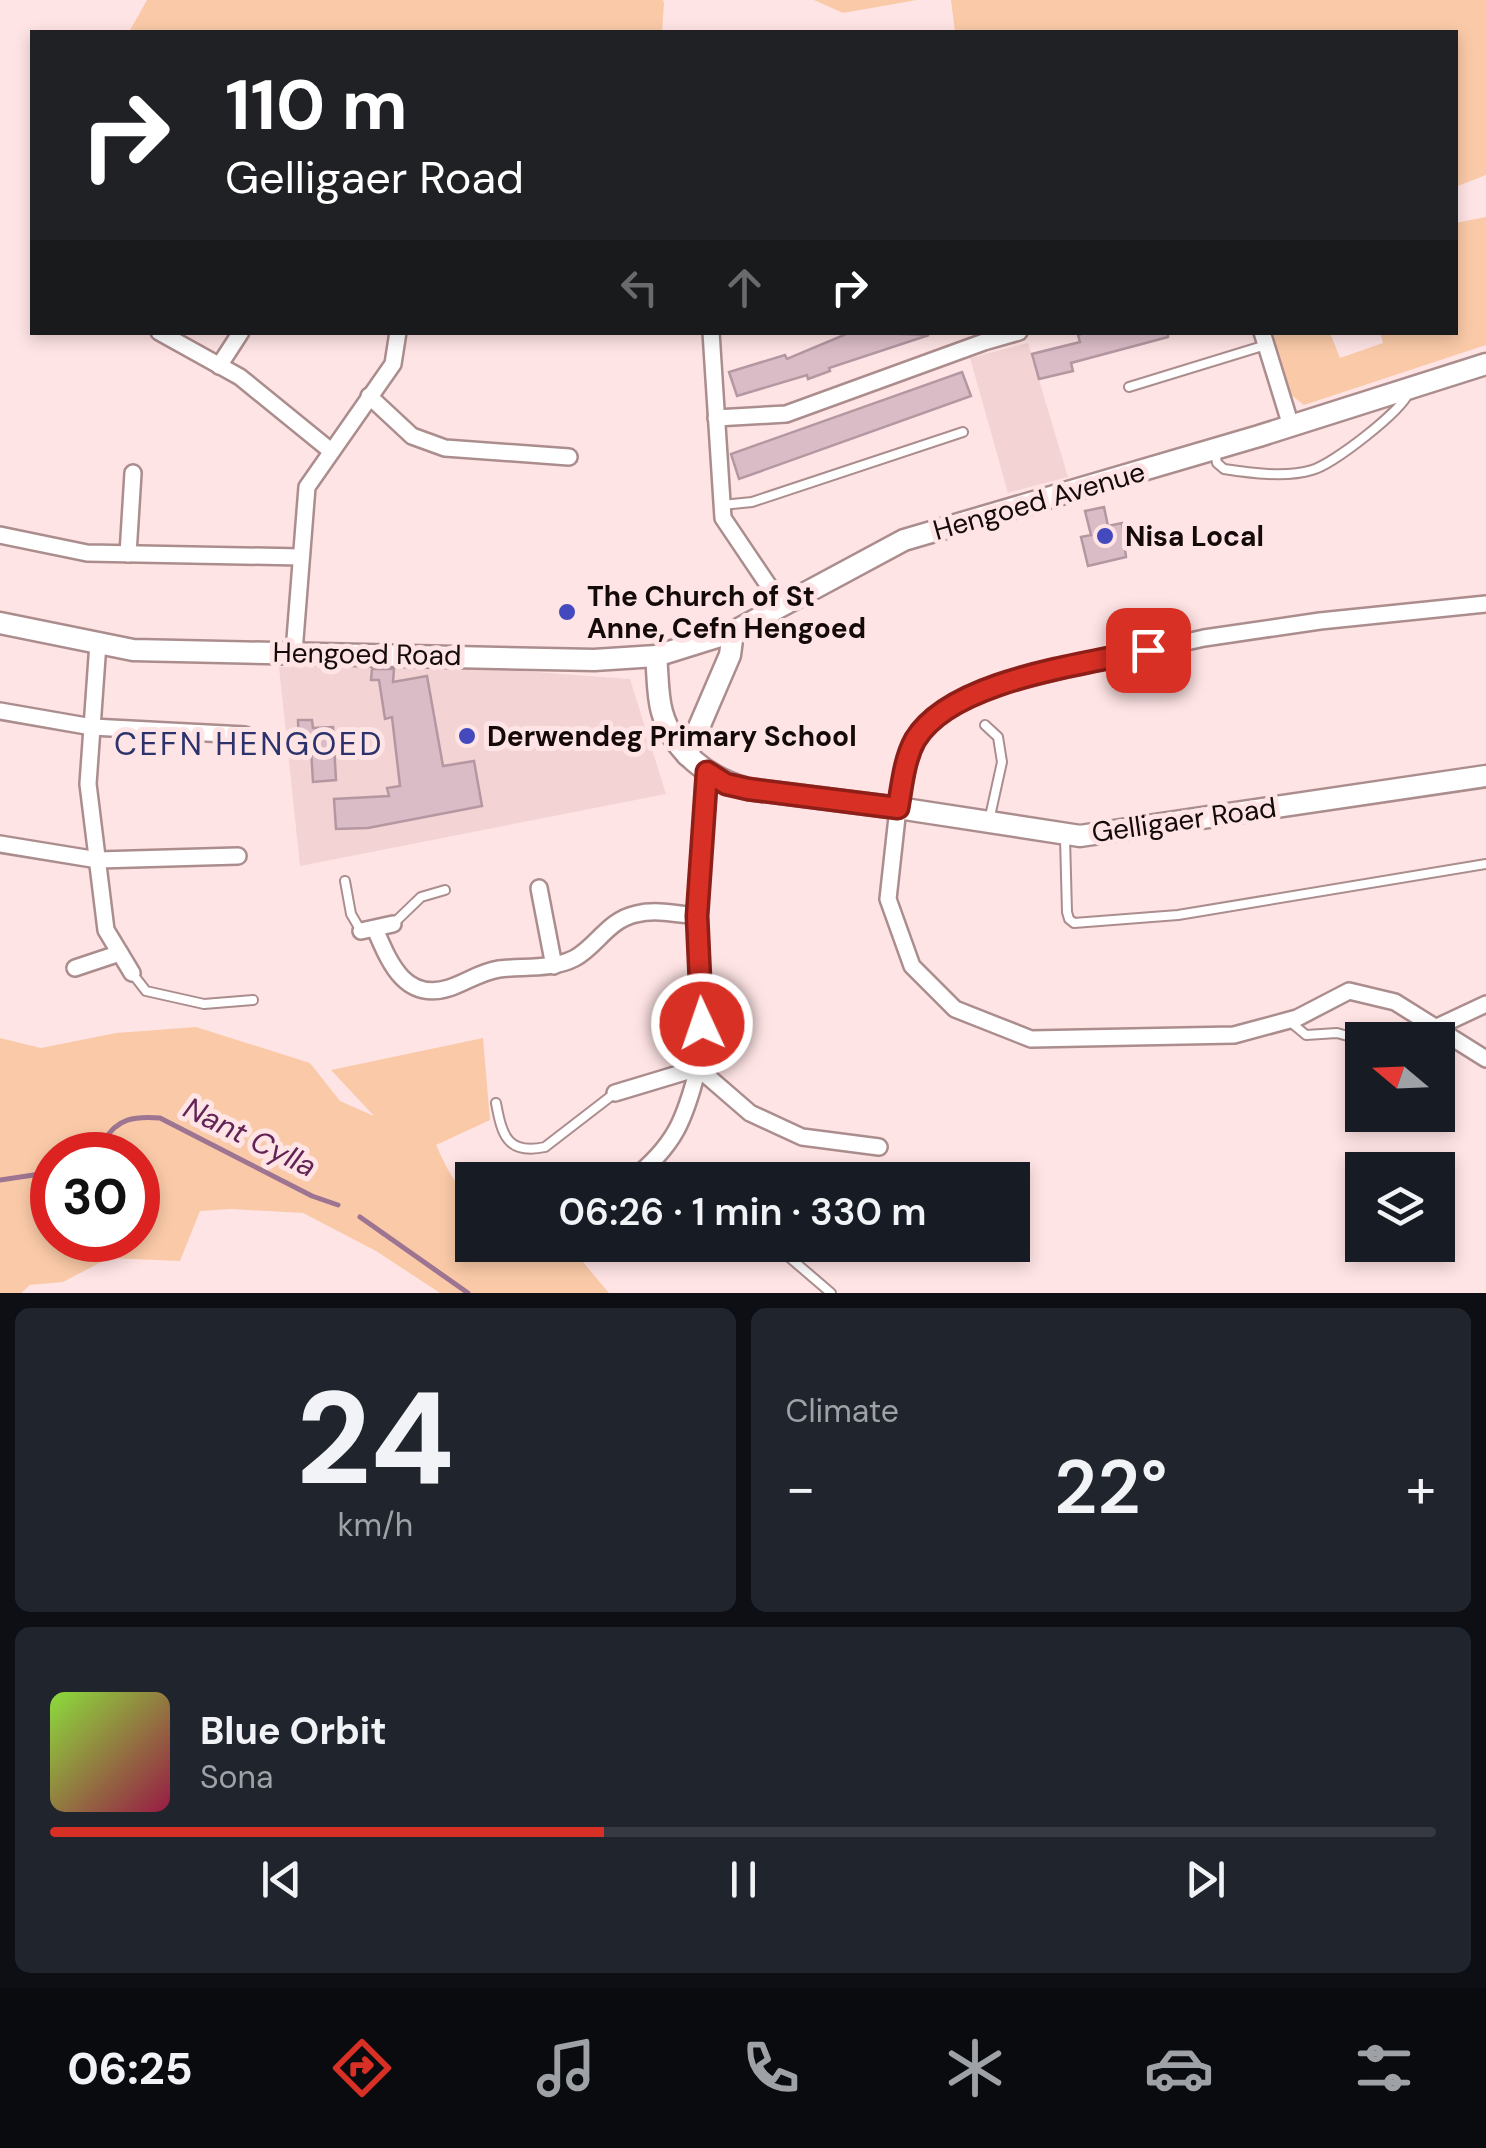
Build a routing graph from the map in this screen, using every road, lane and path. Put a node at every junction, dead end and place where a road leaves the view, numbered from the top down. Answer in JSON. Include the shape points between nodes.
{"nodes":[{"id":1,"x":163,"y":335,"type":"edge"},
{"id":2,"x":239,"y":335,"type":"edge"},
{"id":3,"x":398,"y":335,"type":"edge"},
{"id":4,"x":711,"y":335,"type":"edge"},
{"id":5,"x":1010,"y":335,"type":"edge"},
{"id":6,"x":1264,"y":339,"type":"edge"},
{"id":7,"x":219,"y":366,"type":"junction"},
{"id":8,"x":1480,"y":370,"type":"edge"},
{"id":9,"x":1128,"y":388,"type":"dead end"},
{"id":10,"x":1411,"y":388,"type":"junction"},
{"id":11,"x":369,"y":396,"type":"junction"},
{"id":12,"x":716,"y":418,"type":"junction"},
{"id":13,"x":1291,"y":426,"type":"junction"},
{"id":14,"x":963,"y":432,"type":"dead end"},
{"id":15,"x":1214,"y":449,"type":"junction"},
{"id":16,"x":330,"y":451,"type":"junction"},
{"id":17,"x":569,"y":457,"type":"dead end"},
{"id":18,"x":133,"y":473,"type":"dead end"},
{"id":19,"x":722,"y":505,"type":"junction"},
{"id":20,"x":0,"y":535,"type":"edge"},
{"id":21,"x":128,"y":554,"type":"junction"},
{"id":22,"x":302,"y":557,"type":"junction"},
{"id":23,"x":781,"y":604,"type":"junction"},
{"id":24,"x":1486,"y":604,"type":"edge"},
{"id":25,"x":0,"y":623,"type":"edge"},
{"id":26,"x":732,"y":632,"type":"junction"},
{"id":27,"x":98,"y":643,"type":"junction"},
{"id":28,"x":294,"y":652,"type":"junction"},
{"id":29,"x":656,"y":656,"type":"junction"},
{"id":30,"x":0,"y":711,"type":"edge"},
{"id":31,"x":985,"y":725,"type":"dead end"},
{"id":32,"x":92,"y":727,"type":"junction"},
{"id":33,"x":245,"y":735,"type":"dead end"},
{"id":34,"x":687,"y":755,"type":"junction"},
{"id":35,"x":707,"y":772,"type":"junction"},
{"id":36,"x":1486,"y":776,"type":"edge"},
{"id":37,"x":898,"y":808,"type":"junction"},
{"id":38,"x":990,"y":821,"type":"junction"},
{"id":39,"x":1065,"y":833,"type":"junction"},
{"id":40,"x":0,"y":844,"type":"edge"},
{"id":41,"x":238,"y":856,"type":"dead end"},
{"id":42,"x":98,"y":860,"type":"junction"},
{"id":43,"x":1486,"y":864,"type":"edge"},
{"id":44,"x":345,"y":881,"type":"dead end"},
{"id":45,"x":539,"y":888,"type":"dead end"},
{"id":46,"x":445,"y":890,"type":"dead end"},
{"id":47,"x":697,"y":916,"type":"junction"},
{"id":48,"x":393,"y":924,"type":"joint"},
{"id":49,"x":368,"y":930,"type":"junction"},
{"id":50,"x":120,"y":953,"type":"junction"},
{"id":51,"x":554,"y":966,"type":"junction"},
{"id":52,"x":75,"y":968,"type":"dead end"},
{"id":53,"x":132,"y":972,"type":"joint"},
{"id":54,"x":253,"y":1000,"type":"dead end"},
{"id":55,"x":1486,"y":1004,"type":"edge"},
{"id":56,"x":1288,"y":1020,"type":"junction"},
{"id":57,"x":1429,"y":1022,"type":"edge"},
{"id":58,"x":1448,"y":1022,"type":"edge"},
{"id":59,"x":1345,"y":1035,"type":"edge"},
{"id":60,"x":1455,"y":1040,"type":"edge"},
{"id":61,"x":1486,"y":1059,"type":"edge"},
{"id":62,"x":698,"y":1068,"type":"junction"},
{"id":63,"x":615,"y":1093,"type":"joint"},
{"id":64,"x":496,"y":1104,"type":"dead end"},
{"id":65,"x":880,"y":1147,"type":"dead end"},
{"id":66,"x":653,"y":1162,"type":"edge"},
{"id":67,"x":795,"y":1262,"type":"edge"},
{"id":68,"x":832,"y":1293,"type":"edge"}],
"edges":[{"from":1,"to":7,"type":"street"},
{"from":2,"to":7,"type":"street"},
{"from":3,"to":11,"type":"street","via":[[393,364]]},
{"from":4,"to":12,"type":"street"},
{"from":5,"to":12,"type":"street","via":[[786,414]]},
{"from":6,"to":9,"type":"lane"},
{"from":6,"to":13,"type":"street"},
{"from":7,"to":16,"type":"street"},
{"from":8,"to":10,"type":"street","name":"Hengoed Avenue"},
{"from":10,"to":13,"type":"street","name":"Hengoed Avenue"},
{"from":10,"to":15,"type":"lane","via":[[1386,420],[1313,470],[1224,469]]},
{"from":11,"to":16,"type":"street"},
{"from":11,"to":17,"type":"street","via":[[412,436],[445,448]]},
{"from":12,"to":19,"type":"street"},
{"from":13,"to":15,"type":"street","name":"Hengoed Avenue"},
{"from":14,"to":19,"type":"lane","via":[[752,502]]},
{"from":15,"to":23,"type":"street","name":"Hengoed Avenue","via":[[904,540]]},
{"from":16,"to":22,"type":"street","via":[[306,487]]},
{"from":18,"to":21,"type":"street"},
{"from":19,"to":23,"type":"street","via":[[723,518]]},
{"from":20,"to":21,"type":"street","via":[[87,553]]},
{"from":21,"to":22,"type":"street"},
{"from":22,"to":28,"type":"street"},
{"from":23,"to":26,"type":"street","name":"Hengoed Avenue"},
{"from":24,"to":37,"type":"street","via":[[1204,638],[988,687],[925,727],[909,755]]},
{"from":25,"to":27,"type":"street","name":"Hengoed Road"},
{"from":26,"to":29,"type":"street","name":"Hengoed Road"},
{"from":26,"to":34,"type":"street","via":[[730,655]]},
{"from":27,"to":28,"type":"street","name":"Hengoed Road","via":[[133,650]]},
{"from":27,"to":32,"type":"street"},
{"from":28,"to":29,"type":"street","name":"Hengoed Road"},
{"from":29,"to":34,"type":"street","name":"Gelligaer Road","via":[[662,712]]},
{"from":30,"to":32,"type":"street"},
{"from":31,"to":38,"type":"lane","via":[[998,737],[1002,762]]},
{"from":32,"to":33,"type":"street"},
{"from":32,"to":42,"type":"street","via":[[88,784]]},
{"from":34,"to":35,"type":"street","name":"Gelligaer Road"},
{"from":35,"to":37,"type":"street","name":"Gelligaer Road","via":[[748,789]]},
{"from":35,"to":47,"type":"street"},
{"from":36,"to":39,"type":"street","name":"Gelligaer Road"},
{"from":37,"to":38,"type":"street","name":"Gelligaer Road"},
{"from":37,"to":56,"type":"street","via":[[888,899],[912,966],[955,1009],[1031,1038],[1234,1035]]},
{"from":38,"to":39,"type":"street","name":"Gelligaer Road"},
{"from":39,"to":43,"type":"lane","via":[[1068,919],[1074,923],[1178,916]]},
{"from":40,"to":42,"type":"street"},
{"from":41,"to":42,"type":"street"},
{"from":42,"to":50,"type":"street","via":[[106,930]]},
{"from":44,"to":49,"type":"lane","via":[[352,914]]},
{"from":45,"to":51,"type":"street"},
{"from":46,"to":48,"type":"lane","via":[[421,897]]},
{"from":47,"to":51,"type":"street","via":[[632,914],[603,930],[577,957]]},
{"from":47,"to":62,"type":"street"},
{"from":48,"to":49,"type":"street"},
{"from":49,"to":51,"type":"street","via":[[402,980],[422,989],[446,989],[502,969]]},
{"from":50,"to":52,"type":"street"},
{"from":50,"to":53,"type":"street"},
{"from":53,"to":54,"type":"lane","via":[[146,992],[204,1004]]},
{"from":55,"to":58,"type":"street"},
{"from":56,"to":57,"type":"street","via":[[1349,991],[1395,1002]]},
{"from":56,"to":59,"type":"lane","via":[[1306,1035]]},
{"from":60,"to":61,"type":"street"},
{"from":62,"to":63,"type":"street"},
{"from":62,"to":65,"type":"street","via":[[750,1113],[802,1137]]},
{"from":62,"to":66,"type":"street","via":[[684,1120]]},
{"from":63,"to":64,"type":"lane","via":[[534,1150],[511,1144]]},
{"from":67,"to":68,"type":"lane"}]}
